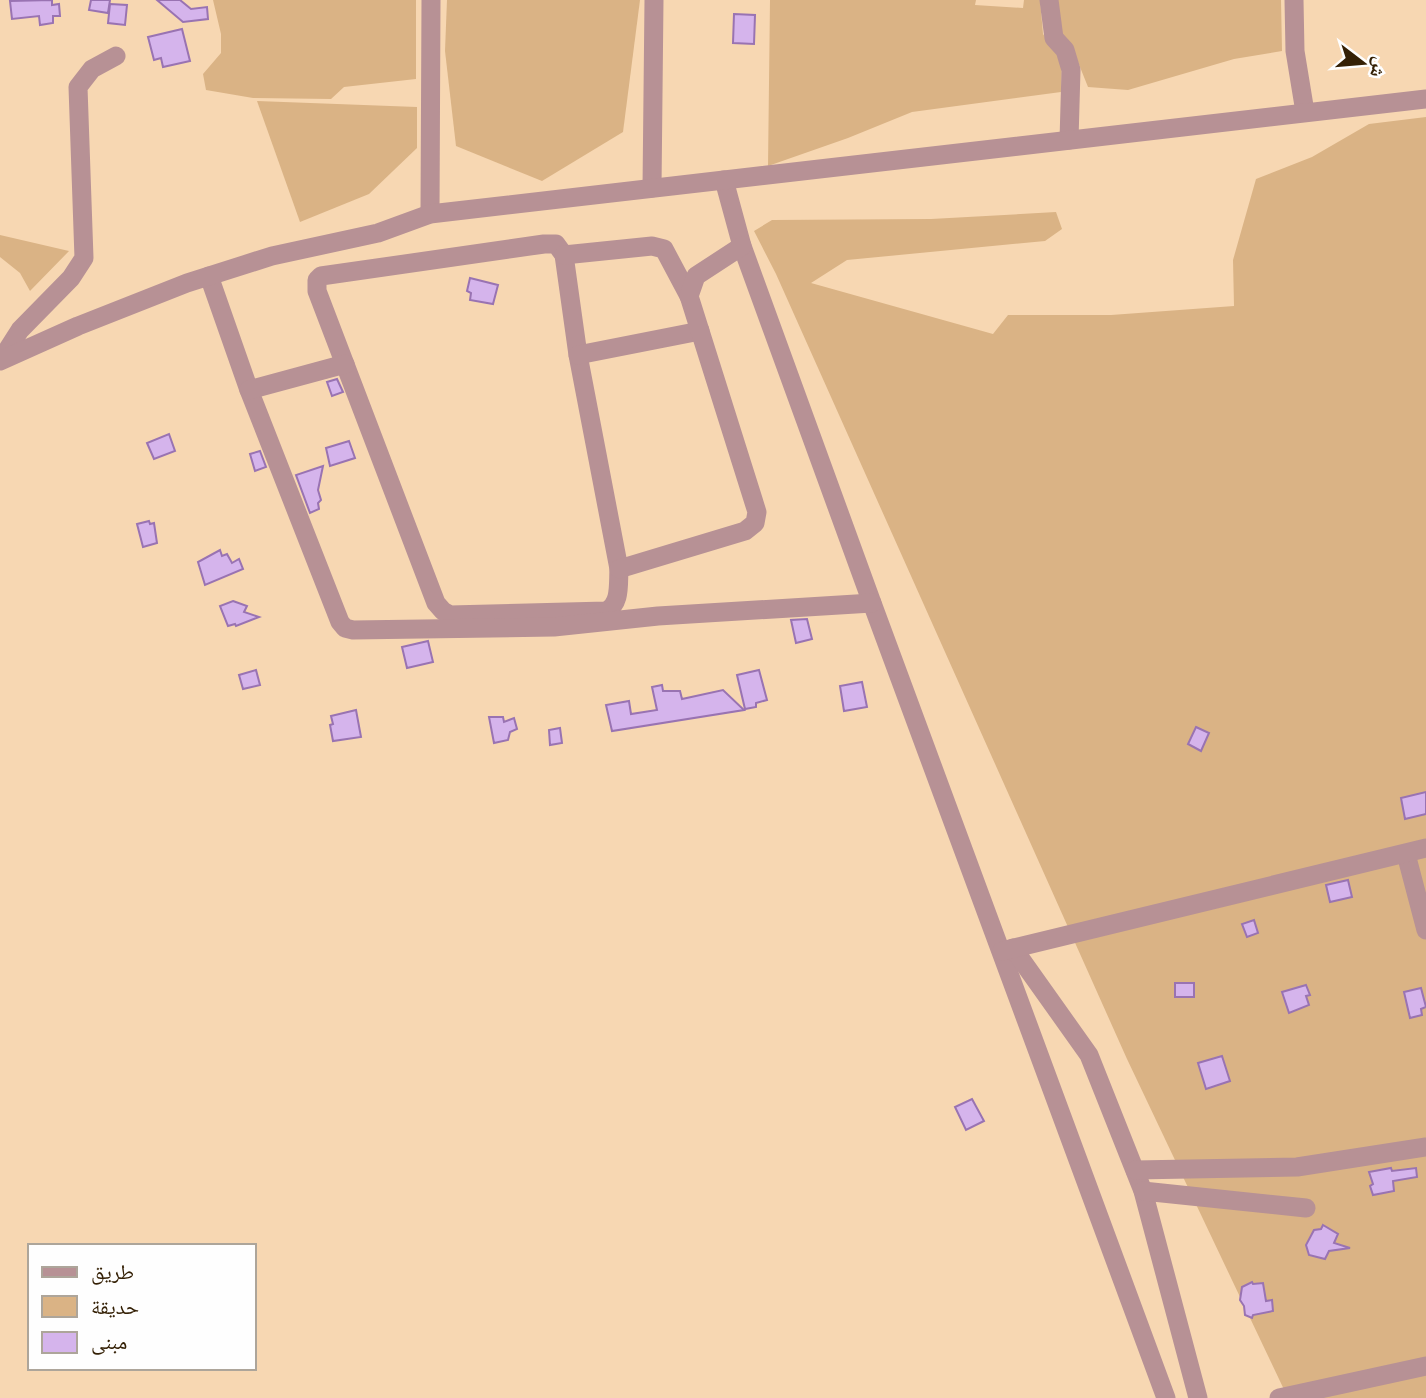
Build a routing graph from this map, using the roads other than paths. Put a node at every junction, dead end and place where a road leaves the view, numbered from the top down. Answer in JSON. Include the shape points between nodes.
{"nodes":[{"id":1,"x":431,"y":0,"type":"edge"},
{"id":2,"x":654,"y":0,"type":"edge"},
{"id":3,"x":1049,"y":0,"type":"edge"},
{"id":4,"x":1294,"y":0,"type":"edge"},
{"id":5,"x":116,"y":56,"type":"dead end"},
{"id":6,"x":1426,"y":99,"type":"edge"},
{"id":7,"x":1305,"y":112,"type":"junction"},
{"id":8,"x":1069,"y":140,"type":"junction"},
{"id":9,"x":724,"y":180,"type":"junction"},
{"id":10,"x":652,"y":188,"type":"junction"},
{"id":11,"x":430,"y":214,"type":"junction"},
{"id":12,"x":743,"y":246,"type":"junction"},
{"id":13,"x":564,"y":255,"type":"junction"},
{"id":14,"x":209,"y":276,"type":"junction"},
{"id":15,"x":689,"y":296,"type":"junction"},
{"id":16,"x":700,"y":331,"type":"junction"},
{"id":17,"x":578,"y":355,"type":"junction"},
{"id":18,"x":0,"y":361,"type":"edge"},
{"id":19,"x":345,"y":364,"type":"junction"},
{"id":20,"x":249,"y":390,"type":"junction"},
{"id":21,"x":619,"y":569,"type":"junction"},
{"id":22,"x":872,"y":603,"type":"junction"},
{"id":23,"x":1426,"y":848,"type":"edge"},
{"id":24,"x":1406,"y":853,"type":"junction"},
{"id":25,"x":1426,"y":930,"type":"edge"},
{"id":26,"x":1007,"y":949,"type":"junction"},
{"id":27,"x":1426,"y":1147,"type":"edge"},
{"id":28,"x":1135,"y":1170,"type":"junction"},
{"id":29,"x":1143,"y":1191,"type":"junction"},
{"id":30,"x":1306,"y":1208,"type":"dead end"},
{"id":31,"x":1426,"y":1366,"type":"edge"},
{"id":32,"x":1166,"y":1398,"type":"edge"},
{"id":33,"x":1198,"y":1398,"type":"edge"},
{"id":34,"x":1279,"y":1398,"type":"edge"}],
"edges":[{"from":1,"to":11,"type":"street"},
{"from":2,"to":10,"type":"street"},
{"from":3,"to":8,"type":"street","via":[[1054,38],[1065,50],[1072,70]]},
{"from":4,"to":7,"type":"street","via":[[1295,51]]},
{"from":5,"to":18,"type":"street","via":[[92,69],[78,87],[84,258],[71,278],[20,330]]},
{"from":6,"to":7,"type":"street"},
{"from":7,"to":8,"type":"street"},
{"from":8,"to":9,"type":"street"},
{"from":9,"to":10,"type":"street"},
{"from":9,"to":12,"type":"street"},
{"from":10,"to":11,"type":"street"},
{"from":11,"to":14,"type":"street","via":[[378,233],[272,256]]},
{"from":12,"to":15,"type":"street","via":[[696,276]]},
{"from":12,"to":22,"type":"street"},
{"from":13,"to":15,"type":"street","via":[[652,246],[664,249]]},
{"from":13,"to":17,"type":"street"},
{"from":13,"to":19,"type":"street","via":[[556,244],[544,244],[321,276],[317,291]]},
{"from":14,"to":18,"type":"street"},
{"from":14,"to":20,"type":"street"},
{"from":15,"to":16,"type":"street"},
{"from":16,"to":17,"type":"street"},
{"from":16,"to":21,"type":"street","via":[[757,512],[755,523],[745,531]]},
{"from":17,"to":21,"type":"street"},
{"from":19,"to":20,"type":"street"},
{"from":19,"to":21,"type":"street","via":[[436,603],[443,611],[606,611],[617,602]]},
{"from":20,"to":22,"type":"street","via":[[345,628],[554,627]]},
{"from":22,"to":26,"type":"street"},
{"from":23,"to":24,"type":"street"},
{"from":24,"to":25,"type":"street"},
{"from":24,"to":26,"type":"street"},
{"from":26,"to":28,"type":"street","via":[[1088,1055]]},
{"from":26,"to":32,"type":"street"},
{"from":27,"to":28,"type":"street","via":[[1297,1167]]},
{"from":28,"to":29,"type":"street"},
{"from":29,"to":30,"type":"street"},
{"from":29,"to":33,"type":"street"},
{"from":31,"to":34,"type":"street"}]}
